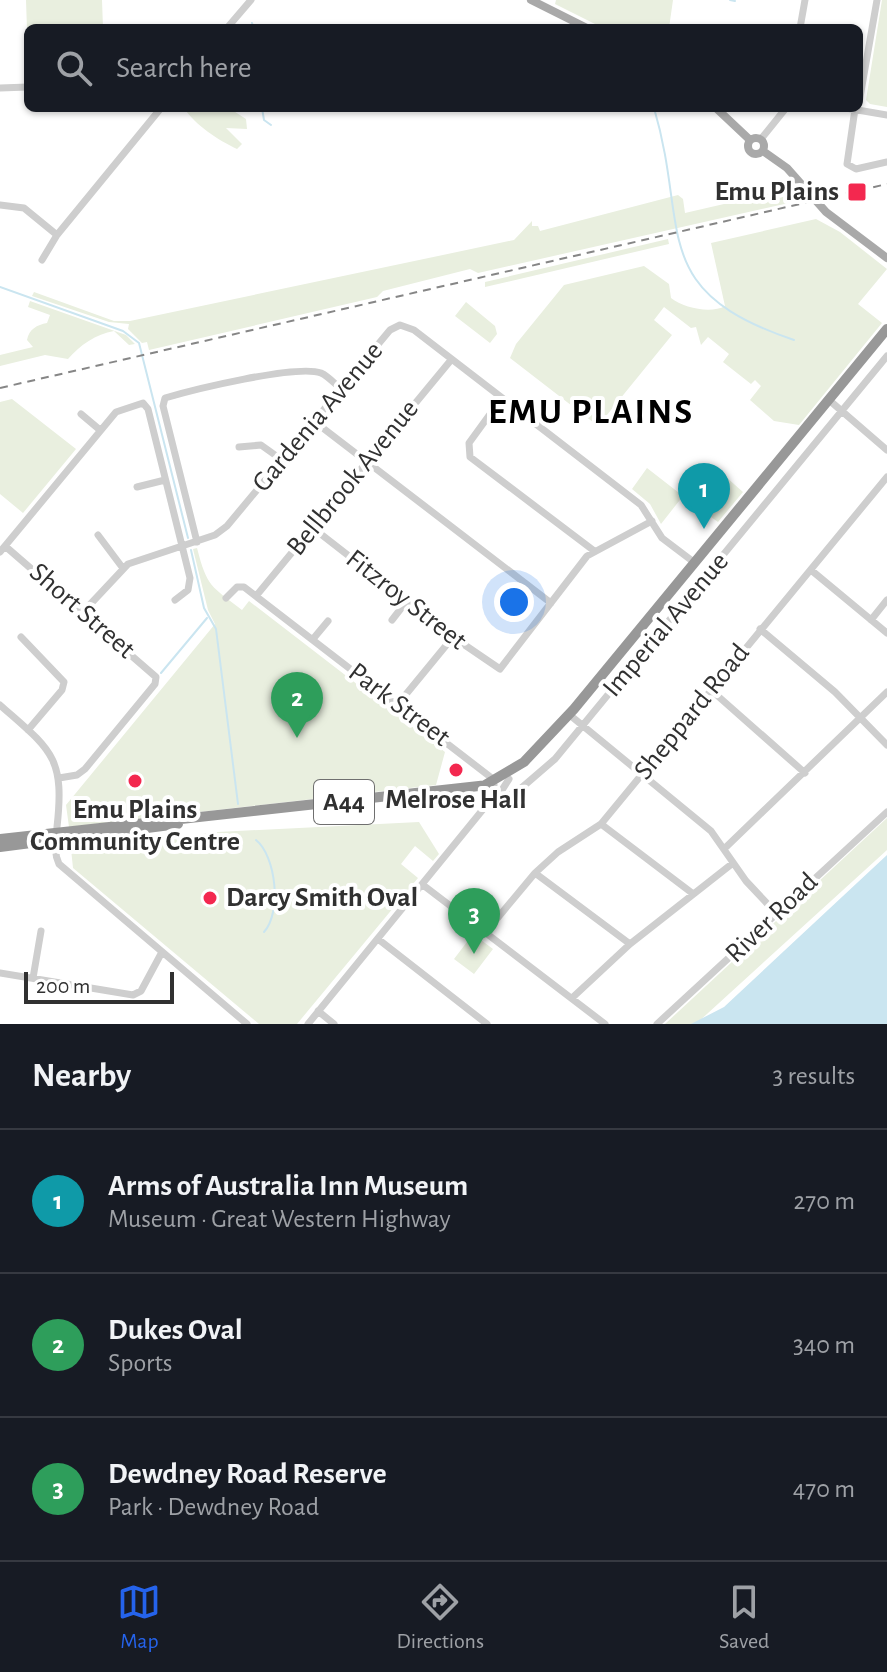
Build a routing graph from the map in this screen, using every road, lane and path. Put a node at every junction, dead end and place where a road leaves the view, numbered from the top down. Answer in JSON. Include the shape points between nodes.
{"nodes":[{"id":1,"x":251,"y":0,"type":"edge"},
{"id":2,"x":531,"y":0,"type":"edge"},
{"id":3,"x":805,"y":0,"type":"edge"},
{"id":4,"x":877,"y":0,"type":"edge"},
{"id":5,"x":548,"y":4,"type":"edge"},
{"id":6,"x":230,"y":24,"type":"edge"},
{"id":7,"x":580,"y":24,"type":"edge"},
{"id":8,"x":801,"y":24,"type":"edge"},
{"id":9,"x":863,"y":69,"type":"edge"},
{"id":10,"x":24,"y":87,"type":"edge"},
{"id":11,"x":0,"y":88,"type":"edge"},
{"id":12,"x":863,"y":110,"type":"edge"},
{"id":13,"x":158,"y":112,"type":"edge"},
{"id":14,"x":720,"y":112,"type":"edge"},
{"id":15,"x":783,"y":112,"type":"edge"},
{"id":16,"x":855,"y":112,"type":"edge"},
{"id":17,"x":887,"y":115,"type":"edge"},
{"id":18,"x":761,"y":139,"type":"junction"},
{"id":19,"x":750,"y":140,"type":"junction"},
{"id":20,"x":763,"y":151,"type":"junction"},
{"id":21,"x":887,"y":162,"type":"edge"},
{"id":22,"x":0,"y":205,"type":"edge"},
{"id":23,"x":57,"y":235,"type":"junction"},
{"id":24,"x":887,"y":258,"type":"edge"},
{"id":25,"x":42,"y":260,"type":"dead end"},
{"id":26,"x":887,"y":329,"type":"edge"},
{"id":27,"x":887,"y":356,"type":"edge"},
{"id":28,"x":451,"y":360,"type":"junction"},
{"id":29,"x":341,"y":389,"type":"junction"},
{"id":30,"x":501,"y":399,"type":"junction"},
{"id":31,"x":829,"y":400,"type":"junction"},
{"id":32,"x":842,"y":412,"type":"junction"},
{"id":33,"x":81,"y":414,"type":"dead end"},
{"id":34,"x":315,"y":422,"type":"junction"},
{"id":35,"x":100,"y":430,"type":"junction"},
{"id":36,"x":239,"y":447,"type":"dead end"},
{"id":37,"x":887,"y":450,"type":"edge"},
{"id":38,"x":282,"y":460,"type":"junction"},
{"id":39,"x":366,"y":462,"type":"junction"},
{"id":40,"x":887,"y":477,"type":"edge"},
{"id":41,"x":165,"y":480,"type":"junction"},
{"id":42,"x":137,"y":487,"type":"dead end"},
{"id":43,"x":652,"y":521,"type":"junction"},
{"id":44,"x":313,"y":528,"type":"junction"},
{"id":45,"x":98,"y":535,"type":"dead end"},
{"id":46,"x":197,"y":542,"type":"junction"},
{"id":47,"x":181,"y":546,"type":"junction"},
{"id":48,"x":3,"y":549,"type":"edge"},
{"id":49,"x":593,"y":550,"type":"junction"},
{"id":50,"x":695,"y":563,"type":"junction"},
{"id":51,"x":122,"y":567,"type":"junction"},
{"id":52,"x":811,"y":570,"type":"junction"},
{"id":53,"x":256,"y":596,"type":"junction"},
{"id":54,"x":226,"y":598,"type":"dead end"},
{"id":55,"x":175,"y":600,"type":"dead end"},
{"id":56,"x":887,"y":600,"type":"edge"},
{"id":57,"x":406,"y":602,"type":"junction"},
{"id":58,"x":551,"y":603,"type":"junction"},
{"id":59,"x":83,"y":612,"type":"junction"},
{"id":60,"x":392,"y":620,"type":"dead end"},
{"id":61,"x":871,"y":620,"type":"junction"},
{"id":62,"x":328,"y":621,"type":"dead end"},
{"id":63,"x":760,"y":629,"type":"junction"},
{"id":64,"x":887,"y":633,"type":"edge"},
{"id":65,"x":21,"y":637,"type":"dead end"},
{"id":66,"x":453,"y":637,"type":"junction"},
{"id":67,"x":313,"y":639,"type":"junction"},
{"id":68,"x":711,"y":690,"type":"junction"},
{"id":69,"x":887,"y":692,"type":"edge"},
{"id":70,"x":398,"y":704,"type":"junction"},
{"id":71,"x":0,"y":705,"type":"edge"},
{"id":72,"x":572,"y":712,"type":"junction"},
{"id":73,"x":861,"y":718,"type":"junction"},
{"id":74,"x":583,"y":725,"type":"junction"},
{"id":75,"x":28,"y":730,"type":"junction"},
{"id":76,"x":887,"y":745,"type":"edge"},
{"id":77,"x":642,"y":773,"type":"junction"},
{"id":78,"x":805,"y":773,"type":"junction"},
{"id":79,"x":59,"y":778,"type":"junction"},
{"id":80,"x":509,"y":779,"type":"junction"},
{"id":81,"x":491,"y":783,"type":"junction"},
{"id":82,"x":492,"y":806,"type":"junction"},
{"id":83,"x":887,"y":812,"type":"edge"},
{"id":84,"x":601,"y":824,"type":"junction"},
{"id":85,"x":471,"y":825,"type":"junction"},
{"id":86,"x":56,"y":837,"type":"junction"},
{"id":87,"x":0,"y":839,"type":"edge"},
{"id":88,"x":0,"y":847,"type":"edge"},
{"id":89,"x":724,"y":849,"type":"junction"},
{"id":90,"x":733,"y":863,"type":"junction"},
{"id":91,"x":535,"y":873,"type":"junction"},
{"id":92,"x":423,"y":885,"type":"junction"},
{"id":93,"x":692,"y":893,"type":"junction"},
{"id":94,"x":776,"y":913,"type":"junction"},
{"id":95,"x":41,"y":931,"type":"dead end"},
{"id":96,"x":485,"y":933,"type":"junction"},
{"id":97,"x":378,"y":939,"type":"junction"},
{"id":98,"x":630,"y":944,"type":"junction"},
{"id":99,"x":162,"y":952,"type":"junction"},
{"id":100,"x":0,"y":973,"type":"edge"},
{"id":101,"x":33,"y":978,"type":"junction"},
{"id":102,"x":572,"y":998,"type":"junction"},
{"id":103,"x":318,"y":1011,"type":"junction"},
{"id":104,"x":247,"y":1024,"type":"edge"},
{"id":105,"x":308,"y":1024,"type":"edge"},
{"id":106,"x":334,"y":1024,"type":"edge"},
{"id":107,"x":487,"y":1024,"type":"edge"},
{"id":108,"x":605,"y":1024,"type":"edge"},
{"id":109,"x":657,"y":1024,"type":"edge"}],
"edges":[{"from":1,"to":6,"type":"street"},
{"from":2,"to":5,"type":"main road"},
{"from":3,"to":8,"type":"street"},
{"from":4,"to":9,"type":"street"},
{"from":5,"to":7,"type":"main road"},
{"from":10,"to":11,"type":"street"},
{"from":12,"to":17,"type":"street"},
{"from":13,"to":23,"type":"street"},
{"from":14,"to":19,"type":"main road"},
{"from":15,"to":18,"type":"street"},
{"from":16,"to":21,"type":"street","via":[[848,166]]},
{"from":18,"to":19,"type":"main road"},
{"from":18,"to":20,"type":"main road"},
{"from":19,"to":20,"type":"main road","via":[[751,152]]},
{"from":20,"to":24,"type":"main road","via":[[787,168],[826,212]]},
{"from":22,"to":23,"type":"street","via":[[24,208]]},
{"from":23,"to":25,"type":"street"},
{"from":26,"to":31,"type":"highway","number":"A44"},
{"from":27,"to":32,"type":"street","name":"Imperial Avenue"},
{"from":28,"to":29,"type":"street","name":"Gardenia Avenue","via":[[414,330],[397,326]]},
{"from":28,"to":30,"type":"street","name":"Gardenia Avenue"},
{"from":28,"to":39,"type":"street","name":"Bellbrook Avenue"},
{"from":29,"to":34,"type":"street","name":"Gardenia Avenue"},
{"from":29,"to":46,"type":"street","via":[[313,372],[265,376],[165,398]]},
{"from":30,"to":43,"type":"street","name":"Gardenia Avenue","via":[[641,505]]},
{"from":30,"to":49,"type":"street","via":[[469,443],[470,457]]},
{"from":31,"to":32,"type":"street"},
{"from":31,"to":50,"type":"highway","number":"A44"},
{"from":32,"to":37,"type":"street"},
{"from":32,"to":74,"type":"street","name":"Imperial Avenue"},
{"from":33,"to":35,"type":"street"},
{"from":34,"to":38,"type":"street","name":"Gardenia Avenue"},
{"from":34,"to":39,"type":"street"},
{"from":35,"to":41,"type":"street","via":[[119,410],[141,403],[148,409]]},
{"from":35,"to":48,"type":"street"},
{"from":36,"to":38,"type":"street","via":[[261,445]]},
{"from":38,"to":46,"type":"street","name":"Gardenia Avenue","via":[[227,526]]},
{"from":39,"to":44,"type":"street","name":"Bellbrook Avenue"},
{"from":39,"to":58,"type":"street"},
{"from":40,"to":52,"type":"street","name":"Sheppard Road"},
{"from":41,"to":42,"type":"street"},
{"from":41,"to":47,"type":"street"},
{"from":43,"to":49,"type":"street"},
{"from":43,"to":50,"type":"street","name":"Gardenia Avenue","via":[[666,541]]},
{"from":44,"to":53,"type":"street","name":"Bellbrook Avenue"},
{"from":44,"to":57,"type":"street","name":"Fitzroy Street"},
{"from":45,"to":51,"type":"street"},
{"from":46,"to":47,"type":"street","name":"Gardenia Avenue"},
{"from":47,"to":51,"type":"street","name":"Gardenia Avenue"},
{"from":47,"to":55,"type":"street","via":[[190,583]]},
{"from":48,"to":59,"type":"street","name":"Short Street"},
{"from":49,"to":58,"type":"street"},
{"from":50,"to":72,"type":"highway","number":"A44"},
{"from":51,"to":59,"type":"street","name":"Gardenia Avenue"},
{"from":52,"to":61,"type":"street"},
{"from":52,"to":63,"type":"street","name":"Sheppard Road"},
{"from":53,"to":54,"type":"street","via":[[238,586]]},
{"from":53,"to":67,"type":"street","name":"Park Street"},
{"from":56,"to":61,"type":"street"},
{"from":57,"to":60,"type":"street"},
{"from":57,"to":66,"type":"street","name":"Fitzroy Street"},
{"from":58,"to":66,"type":"street","name":"Fitzroy Street","via":[[502,669]]},
{"from":59,"to":79,"type":"street","name":"Short Street","via":[[156,678],[85,769]]},
{"from":61,"to":64,"type":"street"},
{"from":62,"to":67,"type":"street"},
{"from":63,"to":68,"type":"street","name":"Sheppard Road"},
{"from":63,"to":73,"type":"street"},
{"from":65,"to":75,"type":"street","via":[[64,684]]},
{"from":66,"to":70,"type":"street"},
{"from":67,"to":70,"type":"street","name":"Park Street"},
{"from":68,"to":77,"type":"street","name":"Sheppard Road"},
{"from":68,"to":78,"type":"street"},
{"from":69,"to":73,"type":"street"},
{"from":70,"to":81,"type":"street","name":"Park Street"},
{"from":71,"to":75,"type":"street"},
{"from":72,"to":74,"type":"street"},
{"from":72,"to":80,"type":"highway","number":"A44","via":[[531,762]]},
{"from":72,"to":81,"type":"highway","number":"A44","via":[[524,762]]},
{"from":73,"to":76,"type":"street"},
{"from":73,"to":78,"type":"street"},
{"from":74,"to":77,"type":"street"},
{"from":74,"to":82,"type":"street","name":"Imperial Avenue","via":[[536,777]]},
{"from":75,"to":79,"type":"street","via":[[54,757]]},
{"from":77,"to":84,"type":"street","name":"Sheppard Road"},
{"from":77,"to":89,"type":"street","via":[[711,831]]},
{"from":78,"to":89,"type":"street"},
{"from":79,"to":86,"type":"street"},
{"from":80,"to":81,"type":"highway","number":"A44"},
{"from":80,"to":82,"type":"street"},
{"from":81,"to":85,"type":"street","via":[[493,797]]},
{"from":81,"to":86,"type":"highway","number":"A44"},
{"from":82,"to":85,"type":"street"},
{"from":83,"to":94,"type":"street","name":"River Road"},
{"from":84,"to":91,"type":"street","name":"Sheppard Road"},
{"from":84,"to":93,"type":"street"},
{"from":85,"to":92,"type":"street"},
{"from":86,"to":87,"type":"highway","number":"A44"},
{"from":86,"to":88,"type":"highway","number":"A44"},
{"from":86,"to":99,"type":"street","via":[[55,854],[62,867]]},
{"from":89,"to":90,"type":"street"},
{"from":90,"to":93,"type":"street"},
{"from":90,"to":94,"type":"street"},
{"from":91,"to":96,"type":"street","name":"Sheppard Road"},
{"from":91,"to":98,"type":"street"},
{"from":92,"to":96,"type":"street"},
{"from":92,"to":97,"type":"street"},
{"from":93,"to":98,"type":"street"},
{"from":94,"to":109,"type":"street","name":"River Road"},
{"from":95,"to":101,"type":"street"},
{"from":96,"to":102,"type":"street"},
{"from":97,"to":103,"type":"street"},
{"from":97,"to":107,"type":"street"},
{"from":98,"to":102,"type":"street"},
{"from":99,"to":101,"type":"street","via":[[136,995]]},
{"from":99,"to":104,"type":"street"},
{"from":100,"to":101,"type":"street"},
{"from":102,"to":108,"type":"street"},
{"from":103,"to":105,"type":"street"},
{"from":103,"to":106,"type":"street"}]}
